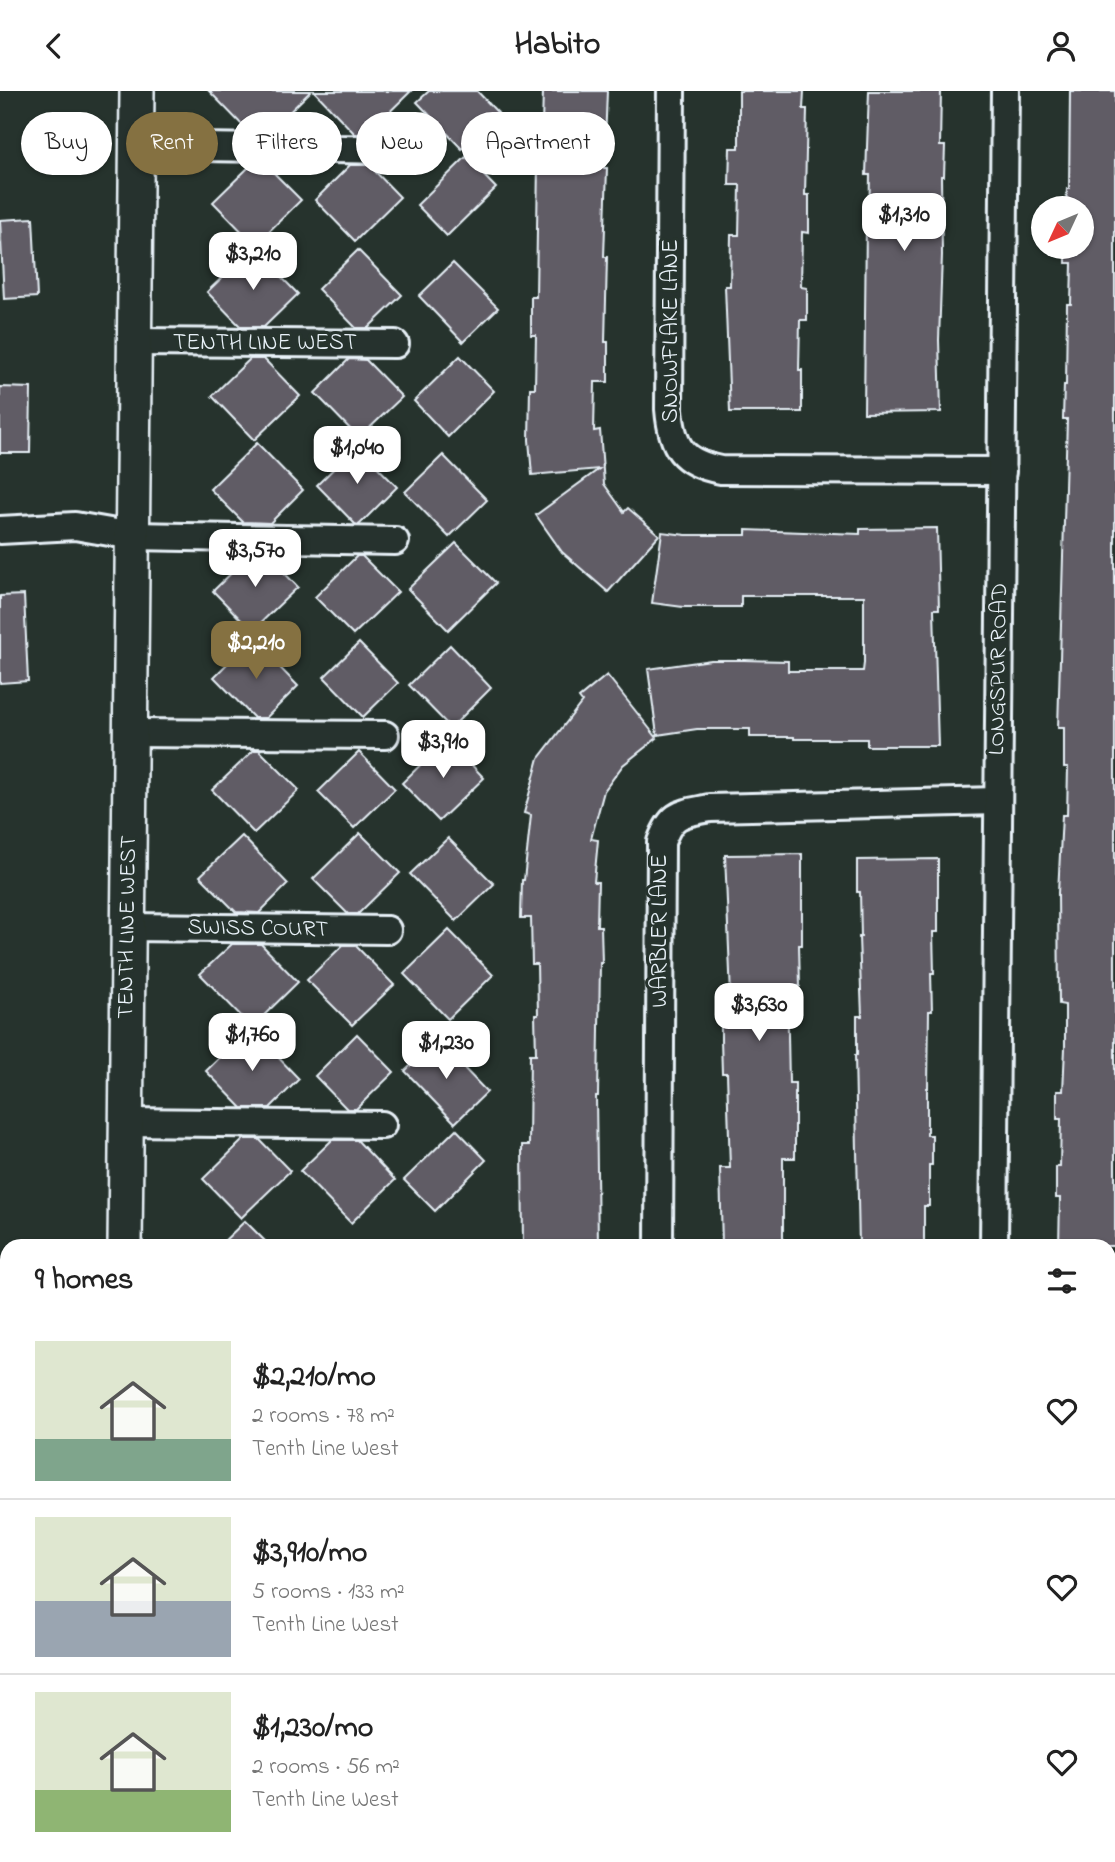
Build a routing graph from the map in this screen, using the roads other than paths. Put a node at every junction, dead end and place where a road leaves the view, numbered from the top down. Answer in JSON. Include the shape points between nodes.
{"nodes":[{"id":1,"x":137,"y":91,"type":"edge"},
{"id":2,"x":671,"y":91,"type":"edge"},
{"id":3,"x":1005,"y":91,"type":"edge"},
{"id":4,"x":137,"y":112,"type":"edge"},
{"id":5,"x":218,"y":147,"type":"edge"},
{"id":6,"x":356,"y":149,"type":"edge"},
{"id":7,"x":136,"y":175,"type":"edge"},
{"id":8,"x":135,"y":342,"type":"junction"},
{"id":9,"x":396,"y":344,"type":"dead end"},
{"id":10,"x":1002,"y":471,"type":"junction"},
{"id":11,"x":0,"y":530,"type":"edge"},
{"id":12,"x":133,"y":536,"type":"junction"},
{"id":13,"x":395,"y":541,"type":"dead end"},
{"id":14,"x":131,"y":733,"type":"junction"},
{"id":15,"x":385,"y":735,"type":"dead end"},
{"id":16,"x":998,"y":801,"type":"junction"},
{"id":17,"x":129,"y":927,"type":"junction"},
{"id":18,"x":387,"y":930,"type":"dead end"},
{"id":19,"x":126,"y":1122,"type":"junction"},
{"id":20,"x":382,"y":1125,"type":"dead end"},
{"id":21,"x":125,"y":1239,"type":"edge"},
{"id":22,"x":659,"y":1239,"type":"edge"},
{"id":23,"x":994,"y":1239,"type":"edge"}],
"edges":[{"from":1,"to":4,"type":"street","name":"TENTH LINE WEST"},
{"from":2,"to":10,"type":"street","name":"SNOWFLAKE LANE","via":[[669,409],[671,435],[682,452],[701,467],[721,470]]},
{"from":3,"to":10,"type":"street","name":"LONGSPUR ROAD"},
{"from":5,"to":6,"type":"street"},
{"from":7,"to":8,"type":"street","name":"TENTH LINE WEST"},
{"from":8,"to":9,"type":"street","name":"TENTH LINE WEST"},
{"from":8,"to":12,"type":"street","name":"TENTH LINE WEST"},
{"from":10,"to":16,"type":"street","name":"LONGSPUR ROAD"},
{"from":11,"to":12,"type":"street","via":[[75,526]]},
{"from":12,"to":13,"type":"street"},
{"from":12,"to":14,"type":"street","name":"TENTH LINE WEST"},
{"from":14,"to":15,"type":"street"},
{"from":14,"to":17,"type":"street","name":"TENTH LINE WEST"},
{"from":16,"to":22,"type":"street","name":"WARBLER LANE","via":[[710,808],[679,815],[667,826],[661,842]]},
{"from":16,"to":23,"type":"street","name":"LONGSPUR ROAD"},
{"from":17,"to":18,"type":"street","name":"SWISS COURT"},
{"from":17,"to":19,"type":"street","name":"TENTH LINE WEST"},
{"from":19,"to":20,"type":"street"},
{"from":19,"to":21,"type":"street","name":"TENTH LINE WEST"}]}
